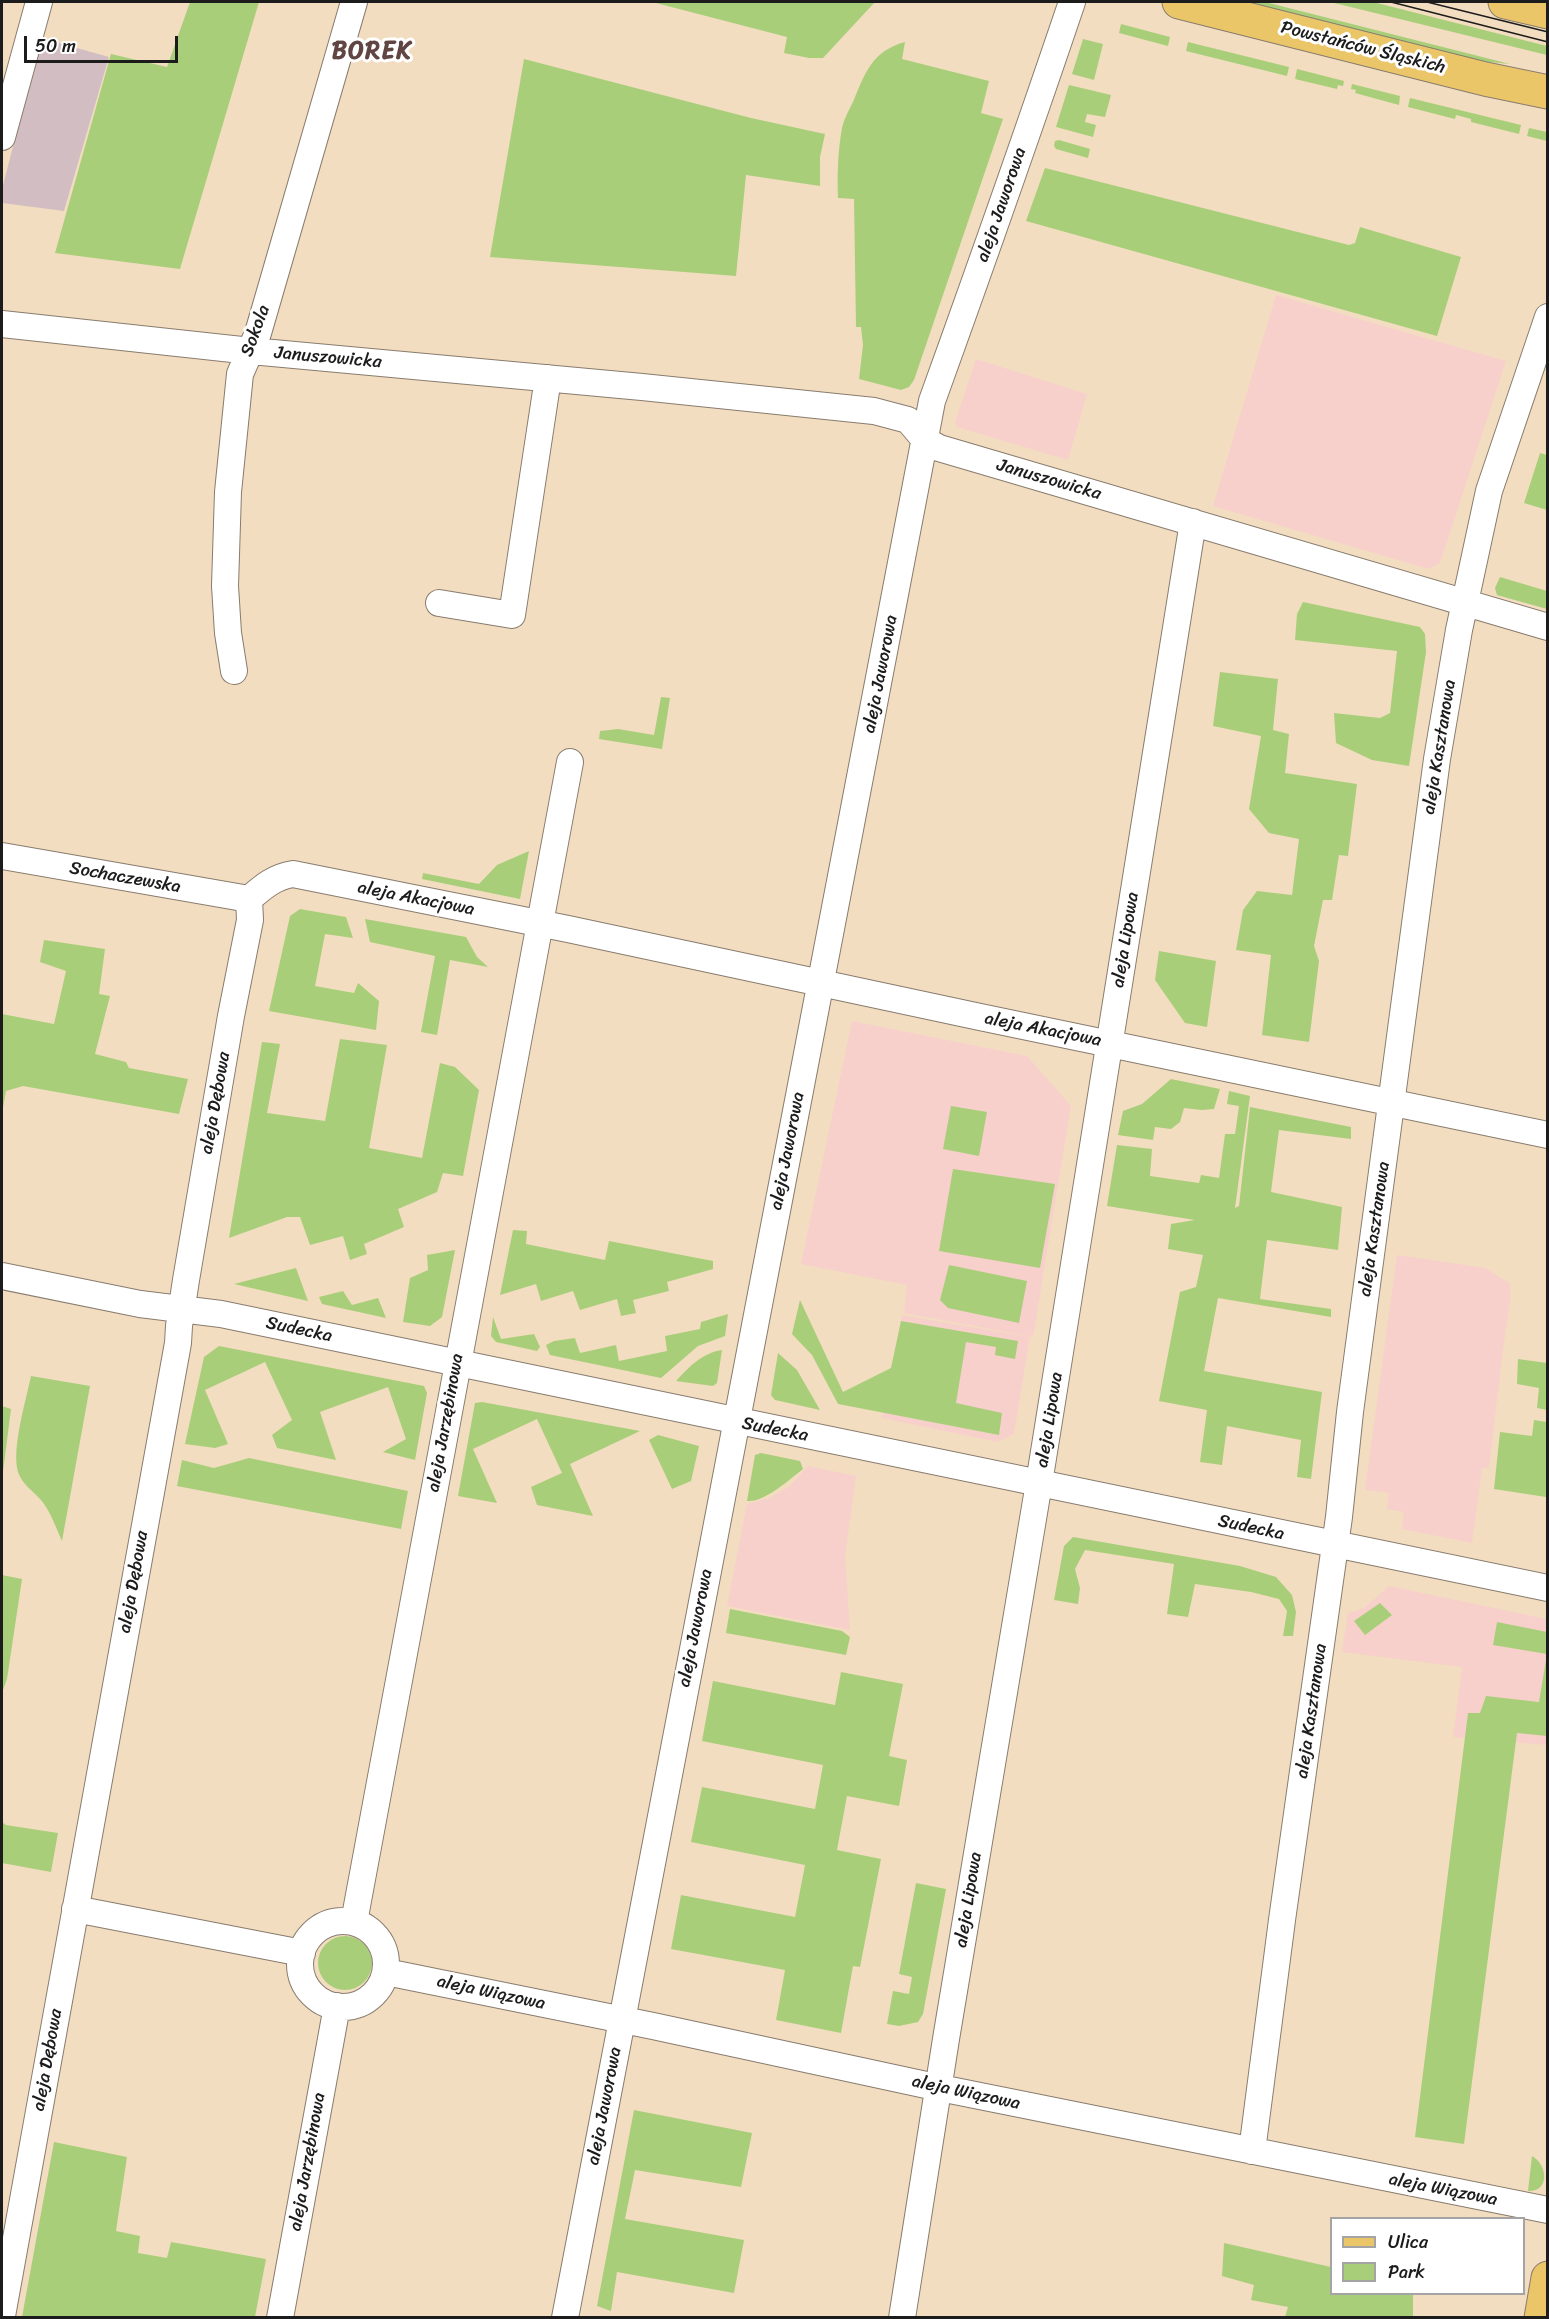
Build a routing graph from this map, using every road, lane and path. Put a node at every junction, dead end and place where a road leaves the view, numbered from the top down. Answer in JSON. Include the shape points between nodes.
{"nodes":[{"id":1,"x":39,"y":2,"type":"edge"},
{"id":2,"x":354,"y":2,"type":"edge"},
{"id":3,"x":1072,"y":2,"type":"edge"},
{"id":4,"x":1179,"y":2,"type":"edge"},
{"id":5,"x":1505,"y":2,"type":"edge"},
{"id":6,"x":1548,"y":12,"type":"edge"},
{"id":7,"x":1548,"y":92,"type":"edge"},
{"id":8,"x":2,"y":137,"type":"edge"},
{"id":9,"x":1548,"y":317,"type":"edge"},
{"id":10,"x":2,"y":324,"type":"edge"},
{"id":11,"x":250,"y":351,"type":"junction"},
{"id":12,"x":548,"y":378,"type":"junction"},
{"id":13,"x":925,"y":440,"type":"junction"},
{"id":14,"x":1193,"y":522,"type":"junction"},
{"id":15,"x":1465,"y":602,"type":"junction"},
{"id":16,"x":439,"y":603,"type":"dead end"},
{"id":17,"x":1548,"y":627,"type":"edge"},
{"id":18,"x":234,"y":671,"type":"dead end"},
{"id":19,"x":570,"y":762,"type":"dead end"},
{"id":20,"x":2,"y":856,"type":"edge"},
{"id":21,"x":249,"y":900,"type":"junction"},
{"id":22,"x":539,"y":924,"type":"junction"},
{"id":23,"x":821,"y":982,"type":"junction"},
{"id":24,"x":1110,"y":1044,"type":"junction"},
{"id":25,"x":1392,"y":1103,"type":"junction"},
{"id":26,"x":1548,"y":1135,"type":"edge"},
{"id":27,"x":2,"y":1276,"type":"edge"},
{"id":28,"x":182,"y":1309,"type":"junction"},
{"id":29,"x":457,"y":1364,"type":"junction"},
{"id":30,"x":736,"y":1422,"type":"junction"},
{"id":31,"x":1040,"y":1483,"type":"junction"},
{"id":32,"x":1334,"y":1544,"type":"junction"},
{"id":33,"x":1548,"y":1588,"type":"edge"},
{"id":34,"x":75,"y":1909,"type":"junction"},
{"id":35,"x":354,"y":1922,"type":"junction"},
{"id":36,"x":302,"y":1953,"type":"junction"},
{"id":37,"x":386,"y":1972,"type":"junction"},
{"id":38,"x":337,"y":2006,"type":"junction"},
{"id":39,"x":622,"y":2020,"type":"junction"},
{"id":40,"x":940,"y":2088,"type":"junction"},
{"id":41,"x":1252,"y":2151,"type":"junction"},
{"id":42,"x":1548,"y":2210,"type":"edge"},
{"id":43,"x":1548,"y":2278,"type":"edge"},
{"id":44,"x":2,"y":2316,"type":"edge"},
{"id":45,"x":280,"y":2318,"type":"edge"},
{"id":46,"x":565,"y":2318,"type":"edge"},
{"id":47,"x":902,"y":2318,"type":"edge"},
{"id":48,"x":1541,"y":2318,"type":"edge"}],
"edges":[{"from":1,"to":8,"type":"street"},
{"from":2,"to":11,"type":"street","name":"Sokola"},
{"from":3,"to":13,"type":"street","name":"aleja Jaworowa","via":[[932,401]]},
{"from":4,"to":7,"type":"main road","name":"Powstańców Śląskich"},
{"from":5,"to":6,"type":"main road"},
{"from":9,"to":15,"type":"street","name":"aleja Kasztanowa","via":[[1489,491]]},
{"from":10,"to":11,"type":"street","name":"Januszowicka"},
{"from":11,"to":12,"type":"street","name":"Januszowicka"},
{"from":11,"to":18,"type":"street","name":"Sokola","via":[[239,379],[225,539],[228,633]]},
{"from":12,"to":13,"type":"street","name":"Januszowicka","via":[[874,411],[908,420]]},
{"from":12,"to":16,"type":"street","via":[[513,615]]},
{"from":13,"to":14,"type":"street","name":"Januszowicka","via":[[939,448]]},
{"from":13,"to":23,"type":"street","name":"aleja Jaworowa"},
{"from":14,"to":15,"type":"street","name":"Januszowicka"},
{"from":14,"to":24,"type":"street","name":"aleja Lipowa"},
{"from":15,"to":17,"type":"street","name":"Januszowicka"},
{"from":15,"to":25,"type":"street","name":"aleja Kasztanowa","via":[[1437,759]]},
{"from":19,"to":22,"type":"street"},
{"from":20,"to":21,"type":"street","name":"Sochaczewska"},
{"from":21,"to":22,"type":"street","name":"aleja Akacjowa","via":[[263,886],[293,874]]},
{"from":21,"to":28,"type":"street","name":"aleja Dębowa","via":[[250,920]]},
{"from":22,"to":23,"type":"street","name":"aleja Akacjowa"},
{"from":22,"to":29,"type":"street","name":"aleja Jarzębinowa"},
{"from":23,"to":24,"type":"street","name":"aleja Akacjowa"},
{"from":23,"to":30,"type":"street","name":"aleja Jaworowa"},
{"from":24,"to":25,"type":"street","name":"aleja Akacjowa"},
{"from":24,"to":31,"type":"street","name":"aleja Lipowa"},
{"from":25,"to":26,"type":"street","name":"aleja Akacjowa"},
{"from":25,"to":32,"type":"street","name":"aleja Kasztanowa"},
{"from":27,"to":28,"type":"street","name":"Sudecka"},
{"from":28,"to":29,"type":"street","name":"Sudecka"},
{"from":28,"to":34,"type":"street","name":"aleja Dębowa"},
{"from":29,"to":30,"type":"street","name":"Sudecka"},
{"from":29,"to":35,"type":"street","name":"aleja Jarzębinowa"},
{"from":30,"to":31,"type":"street","name":"Sudecka"},
{"from":30,"to":39,"type":"street","name":"aleja Jaworowa"},
{"from":31,"to":32,"type":"street","name":"Sudecka"},
{"from":31,"to":40,"type":"street","name":"aleja Lipowa"},
{"from":32,"to":33,"type":"street","name":"Sudecka"},
{"from":32,"to":41,"type":"street","name":"aleja Kasztanowa"},
{"from":34,"to":36,"type":"street"},
{"from":34,"to":44,"type":"street","name":"aleja Dębowa"},
{"from":35,"to":36,"type":"street","via":[[324,1925],[314,1932]]},
{"from":35,"to":37,"type":"street","via":[[374,1933],[382,1944]]},
{"from":36,"to":38,"type":"street","via":[[303,1980],[310,1992]]},
{"from":37,"to":38,"type":"street","via":[[376,1993],[367,2001]]},
{"from":37,"to":39,"type":"street","name":"aleja Wiązowa"},
{"from":38,"to":45,"type":"street","name":"aleja Jarzębinowa"},
{"from":39,"to":40,"type":"street","name":"aleja Wiązowa"},
{"from":39,"to":46,"type":"street","name":"aleja Jaworowa"},
{"from":40,"to":41,"type":"street","name":"aleja Wiązowa"},
{"from":40,"to":47,"type":"street","name":"aleja Lipowa"},
{"from":41,"to":42,"type":"street","name":"aleja Wiązowa"},
{"from":43,"to":48,"type":"main road"}]}
